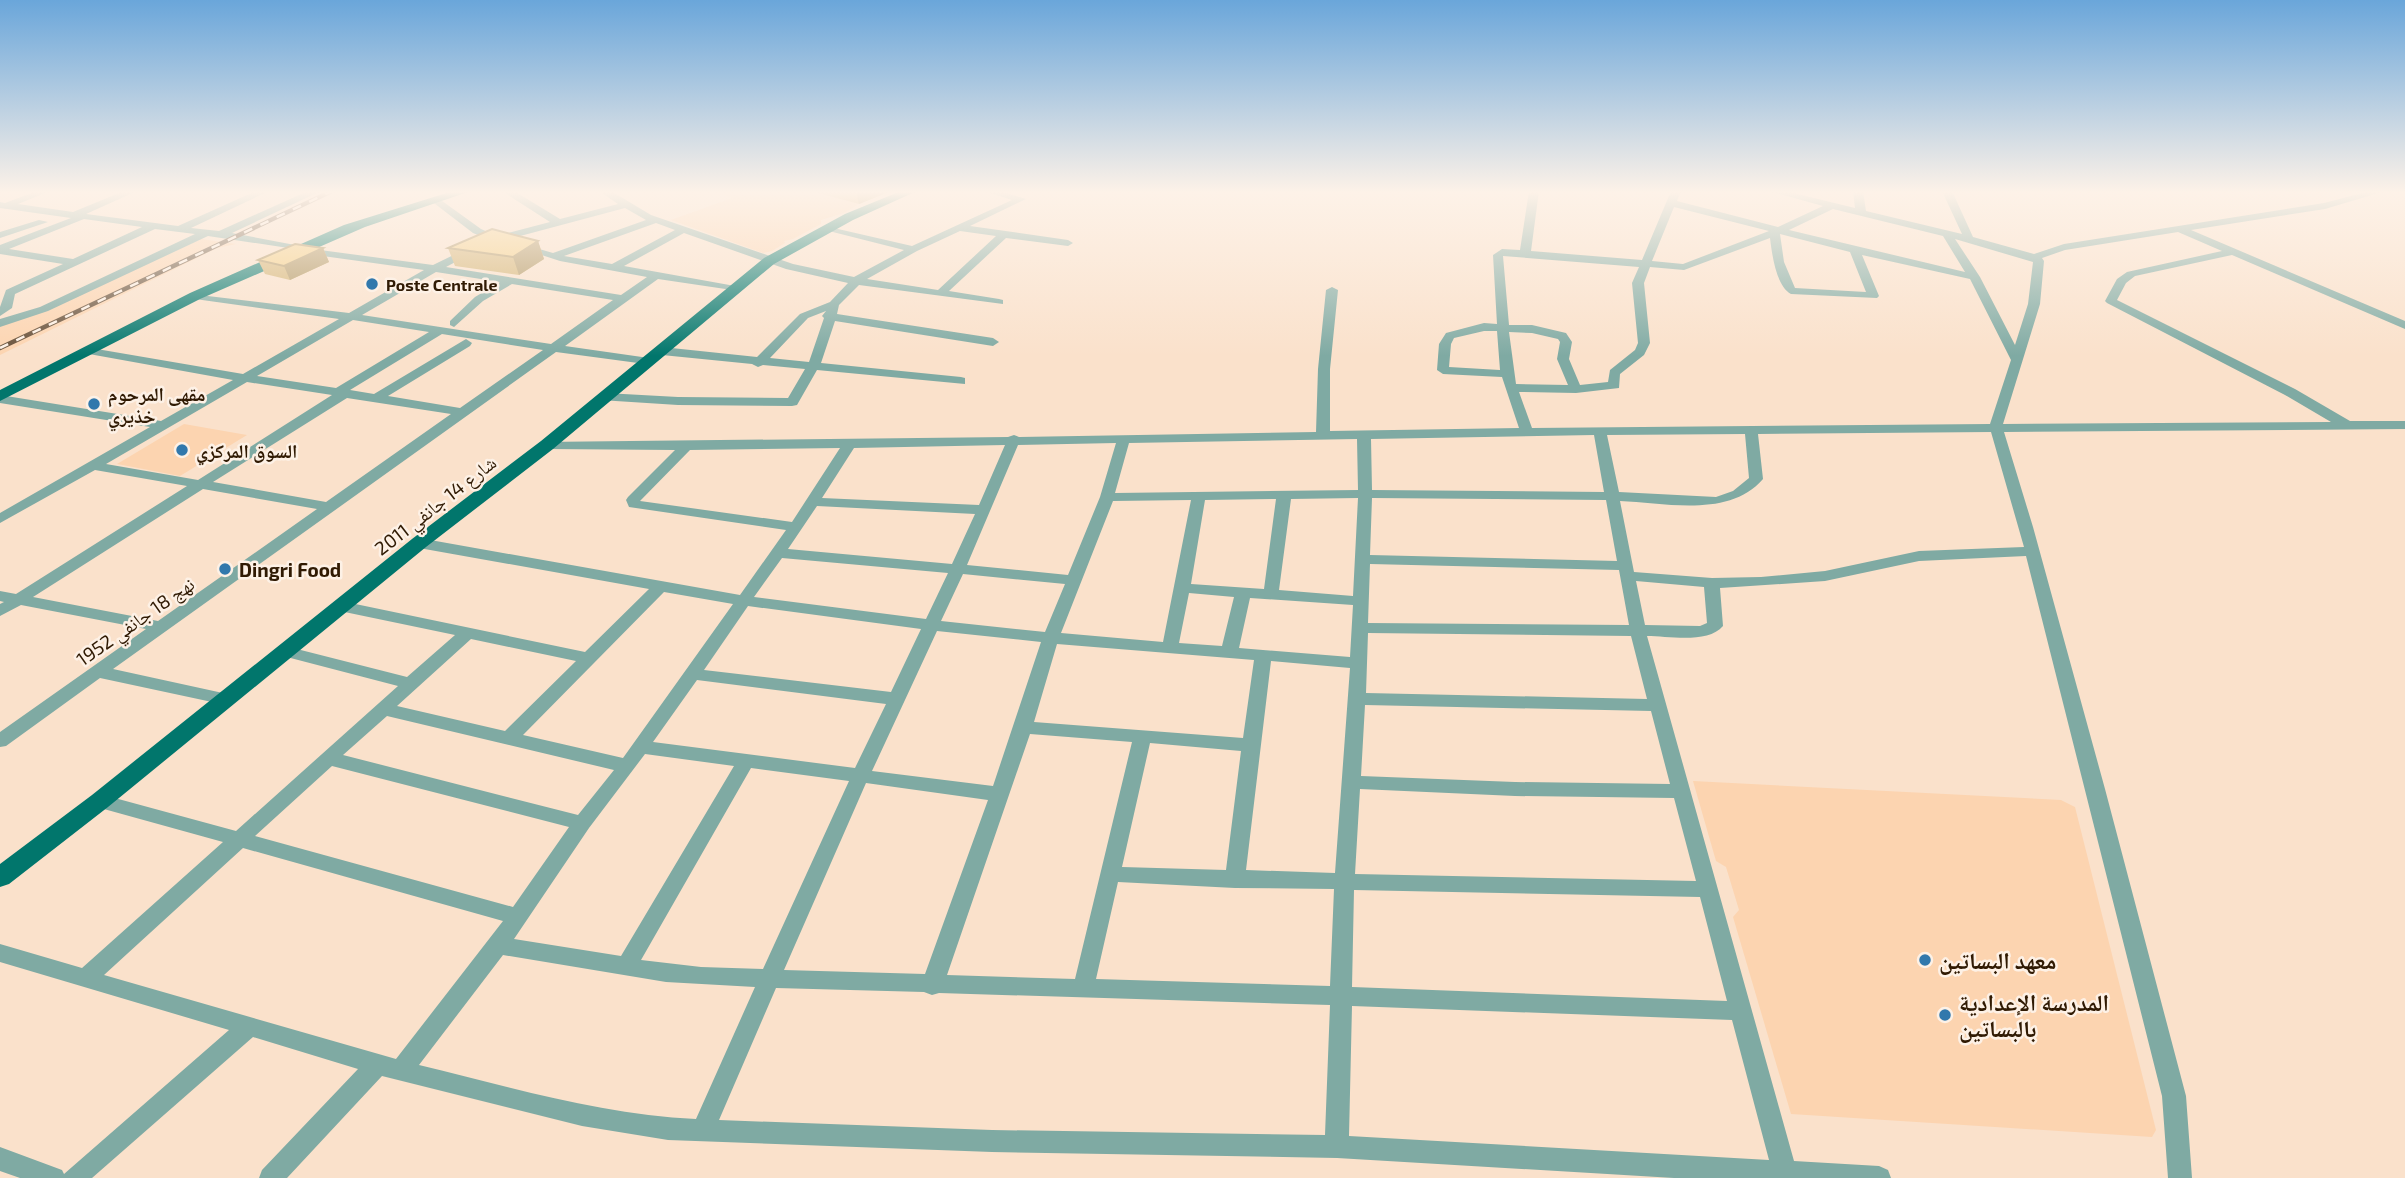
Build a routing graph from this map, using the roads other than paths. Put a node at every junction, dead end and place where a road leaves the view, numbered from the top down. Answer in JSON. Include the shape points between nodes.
{"nodes":[{"id":1,"x":109,"y":246,"type":"edge"},
{"id":2,"x":187,"y":246,"type":"edge"},
{"id":3,"x":305,"y":246,"type":"junction"},
{"id":4,"x":483,"y":246,"type":"edge"},
{"id":5,"x":517,"y":246,"type":"edge"},
{"id":6,"x":582,"y":246,"type":"edge"},
{"id":7,"x":653,"y":246,"type":"edge"},
{"id":8,"x":727,"y":246,"type":"edge"},
{"id":9,"x":796,"y":246,"type":"edge"},
{"id":10,"x":901,"y":246,"type":"edge"},
{"id":11,"x":920,"y":246,"type":"edge"},
{"id":12,"x":991,"y":246,"type":"edge"},
{"id":13,"x":1526,"y":246,"type":"edge"},
{"id":14,"x":1653,"y":246,"type":"edge"},
{"id":15,"x":1739,"y":246,"type":"edge"},
{"id":16,"x":1778,"y":246,"type":"edge"},
{"id":17,"x":1837,"y":246,"type":"edge"},
{"id":18,"x":1955,"y":246,"type":"edge"},
{"id":19,"x":1993,"y":246,"type":"edge"},
{"id":20,"x":2071,"y":246,"type":"edge"},
{"id":21,"x":2218,"y":246,"type":"edge"},
{"id":22,"x":913,"y":249,"type":"junction"},
{"id":23,"x":0,"y":250,"type":"edge"},
{"id":24,"x":1855,"y":250,"type":"junction"},
{"id":25,"x":2232,"y":252,"type":"junction"},
{"id":26,"x":334,"y":253,"type":"junction"},
{"id":27,"x":1525,"y":253,"type":"junction"},
{"id":28,"x":553,"y":256,"type":"junction"},
{"id":29,"x":2035,"y":258,"type":"junction"},
{"id":30,"x":769,"y":261,"type":"junction"},
{"id":31,"x":73,"y":262,"type":"junction"},
{"id":32,"x":1646,"y":264,"type":"junction"},
{"id":33,"x":612,"y":268,"type":"junction"},
{"id":34,"x":432,"y":270,"type":"junction"},
{"id":35,"x":656,"y":275,"type":"junction"},
{"id":36,"x":1974,"y":277,"type":"junction"},
{"id":37,"x":856,"y":281,"type":"junction"},
{"id":38,"x":508,"y":282,"type":"junction"},
{"id":39,"x":736,"y":289,"type":"junction"},
{"id":40,"x":1332,"y":290,"type":"dead end"},
{"id":41,"x":941,"y":293,"type":"junction"},
{"id":42,"x":195,"y":296,"type":"junction"},
{"id":43,"x":621,"y":298,"type":"junction"},
{"id":44,"x":4,"y":300,"type":"edge"},
{"id":45,"x":999,"y":302,"type":"dead end"},
{"id":46,"x":834,"y":304,"type":"junction"},
{"id":47,"x":0,"y":313,"type":"edge"},
{"id":48,"x":828,"y":316,"type":"junction"},
{"id":49,"x":353,"y":317,"type":"junction"},
{"id":50,"x":0,"y":323,"type":"edge"},
{"id":51,"x":454,"y":323,"type":"dead end"},
{"id":52,"x":2405,"y":325,"type":"edge"},
{"id":53,"x":1503,"y":328,"type":"junction"},
{"id":54,"x":441,"y":330,"type":"junction"},
{"id":55,"x":993,"y":342,"type":"dead end"},
{"id":56,"x":466,"y":343,"type":"dead end"},
{"id":57,"x":554,"y":346,"type":"junction"},
{"id":58,"x":89,"y":350,"type":"junction"},
{"id":59,"x":655,"y":357,"type":"junction"},
{"id":60,"x":2017,"y":360,"type":"junction"},
{"id":61,"x":758,"y":363,"type":"junction"},
{"id":62,"x":814,"y":366,"type":"junction"},
{"id":63,"x":1507,"y":374,"type":"junction"},
{"id":64,"x":247,"y":377,"type":"junction"},
{"id":65,"x":961,"y":381,"type":"dead end"},
{"id":66,"x":1511,"y":388,"type":"junction"},
{"id":67,"x":1576,"y":390,"type":"junction"},
{"id":68,"x":342,"y":392,"type":"junction"},
{"id":69,"x":605,"y":397,"type":"junction"},
{"id":70,"x":0,"y":398,"type":"edge"},
{"id":71,"x":377,"y":398,"type":"junction"},
{"id":72,"x":463,"y":412,"type":"junction"},
{"id":73,"x":162,"y":425,"type":"junction"},
{"id":74,"x":2347,"y":425,"type":"junction"},
{"id":75,"x":2405,"y":425,"type":"edge"},
{"id":76,"x":1996,"y":427,"type":"junction"},
{"id":77,"x":1751,"y":430,"type":"junction"},
{"id":78,"x":1527,"y":432,"type":"junction"},
{"id":79,"x":1600,"y":432,"type":"junction"},
{"id":80,"x":1323,"y":435,"type":"junction"},
{"id":81,"x":1364,"y":435,"type":"junction"},
{"id":82,"x":1124,"y":438,"type":"junction"},
{"id":83,"x":1014,"y":439,"type":"junction"},
{"id":84,"x":850,"y":444,"type":"junction"},
{"id":85,"x":547,"y":445,"type":"junction"},
{"id":86,"x":686,"y":446,"type":"junction"},
{"id":87,"x":94,"y":466,"type":"junction"},
{"id":88,"x":199,"y":484,"type":"junction"},
{"id":89,"x":1364,"y":494,"type":"junction"},
{"id":90,"x":1284,"y":495,"type":"junction"},
{"id":91,"x":1198,"y":496,"type":"junction"},
{"id":92,"x":1611,"y":496,"type":"junction"},
{"id":93,"x":1107,"y":497,"type":"junction"},
{"id":94,"x":814,"y":502,"type":"junction"},
{"id":95,"x":330,"y":506,"type":"junction"},
{"id":96,"x":985,"y":510,"type":"junction"},
{"id":97,"x":4,"y":514,"type":"edge"},
{"id":98,"x":796,"y":527,"type":"junction"},
{"id":99,"x":419,"y":543,"type":"junction"},
{"id":100,"x":2032,"y":551,"type":"junction"},
{"id":101,"x":778,"y":553,"type":"junction"},
{"id":102,"x":1361,"y":559,"type":"junction"},
{"id":103,"x":959,"y":568,"type":"junction"},
{"id":104,"x":1626,"y":571,"type":"junction"},
{"id":105,"x":1075,"y":580,"type":"junction"},
{"id":106,"x":1712,"y":583,"type":"junction"},
{"id":107,"x":660,"y":586,"type":"junction"},
{"id":108,"x":1182,"y":588,"type":"junction"},
{"id":109,"x":1243,"y":593,"type":"junction"},
{"id":110,"x":1271,"y":594,"type":"junction"},
{"id":111,"x":0,"y":596,"type":"edge"},
{"id":112,"x":17,"y":600,"type":"junction"},
{"id":113,"x":745,"y":601,"type":"junction"},
{"id":114,"x":1359,"y":601,"type":"junction"},
{"id":115,"x":341,"y":606,"type":"junction"},
{"id":116,"x":0,"y":611,"type":"edge"},
{"id":117,"x":934,"y":625,"type":"junction"},
{"id":118,"x":164,"y":626,"type":"junction"},
{"id":119,"x":1358,"y":628,"type":"junction"},
{"id":120,"x":1638,"y":632,"type":"junction"},
{"id":121,"x":467,"y":633,"type":"junction"},
{"id":122,"x":1050,"y":640,"type":"junction"},
{"id":123,"x":1170,"y":649,"type":"junction"},
{"id":124,"x":285,"y":651,"type":"junction"},
{"id":125,"x":1229,"y":653,"type":"junction"},
{"id":126,"x":1264,"y":656,"type":"junction"},
{"id":127,"x":588,"y":658,"type":"junction"},
{"id":128,"x":1357,"y":663,"type":"junction"},
{"id":129,"x":99,"y":672,"type":"junction"},
{"id":130,"x":693,"y":674,"type":"junction"},
{"id":131,"x":411,"y":684,"type":"junction"},
{"id":132,"x":226,"y":699,"type":"junction"},
{"id":133,"x":897,"y":699,"type":"junction"},
{"id":134,"x":1357,"y":699,"type":"junction"},
{"id":135,"x":1657,"y":705,"type":"junction"},
{"id":136,"x":383,"y":709,"type":"junction"},
{"id":137,"x":1024,"y":727,"type":"junction"},
{"id":138,"x":1142,"y":737,"type":"junction"},
{"id":139,"x":508,"y":739,"type":"junction"},
{"id":140,"x":0,"y":741,"type":"edge"},
{"id":141,"x":1252,"y":745,"type":"junction"},
{"id":142,"x":641,"y":747,"type":"junction"},
{"id":143,"x":328,"y":758,"type":"junction"},
{"id":144,"x":746,"y":761,"type":"junction"},
{"id":145,"x":628,"y":766,"type":"junction"},
{"id":146,"x":860,"y":776,"type":"junction"},
{"id":147,"x":1349,"y":782,"type":"junction"},
{"id":148,"x":1682,"y":791,"type":"junction"},
{"id":149,"x":998,"y":794,"type":"junction"},
{"id":150,"x":100,"y":802,"type":"junction"},
{"id":151,"x":582,"y":823,"type":"junction"},
{"id":152,"x":238,"y":839,"type":"junction"},
{"id":153,"x":1109,"y":874,"type":"junction"},
{"id":154,"x":0,"y":877,"type":"edge"},
{"id":155,"x":1235,"y":880,"type":"junction"},
{"id":156,"x":1344,"y":882,"type":"junction"},
{"id":157,"x":1707,"y":889,"type":"junction"},
{"id":158,"x":517,"y":916,"type":"junction"},
{"id":159,"x":498,"y":945,"type":"junction"},
{"id":160,"x":0,"y":953,"type":"edge"},
{"id":161,"x":626,"y":967,"type":"junction"},
{"id":162,"x":86,"y":978,"type":"junction"},
{"id":163,"x":768,"y":979,"type":"junction"},
{"id":164,"x":932,"y":986,"type":"junction"},
{"id":165,"x":1083,"y":990,"type":"junction"},
{"id":166,"x":1341,"y":995,"type":"junction"},
{"id":167,"x":1742,"y":1011,"type":"junction"},
{"id":168,"x":248,"y":1027,"type":"junction"},
{"id":169,"x":378,"y":1064,"type":"junction"},
{"id":170,"x":401,"y":1071,"type":"junction"},
{"id":171,"x":703,"y":1130,"type":"junction"},
{"id":172,"x":1337,"y":1147,"type":"junction"},
{"id":173,"x":0,"y":1159,"type":"edge"},
{"id":174,"x":1785,"y":1173,"type":"junction"},
{"id":175,"x":53,"y":1178,"type":"edge"},
{"id":176,"x":74,"y":1178,"type":"edge"},
{"id":177,"x":271,"y":1178,"type":"edge"},
{"id":178,"x":1879,"y":1178,"type":"edge"},
{"id":179,"x":2180,"y":1178,"type":"edge"}],
"edges":[{"from":1,"to":31,"type":"street"},
{"from":2,"to":50,"type":"street","via":[[44,309]]},
{"from":3,"to":26,"type":"street"},
{"from":3,"to":26,"type":"street"},
{"from":3,"to":42,"type":"main road"},
{"from":4,"to":34,"type":"street"},
{"from":5,"to":28,"type":"street"},
{"from":6,"to":28,"type":"street"},
{"from":7,"to":33,"type":"street"},
{"from":8,"to":30,"type":"street"},
{"from":9,"to":30,"type":"main road","name":"شارع 14 جانفي 2011"},
{"from":10,"to":22,"type":"street"},
{"from":11,"to":22,"type":"street"},
{"from":12,"to":41,"type":"street"},
{"from":13,"to":27,"type":"street"},
{"from":14,"to":32,"type":"street"},
{"from":15,"to":32,"type":"street","via":[[1684,267]]},
{"from":16,"to":24,"type":"street","via":[[1791,291],[1873,296]]},
{"from":17,"to":24,"type":"street"},
{"from":18,"to":36,"type":"street"},
{"from":19,"to":29,"type":"street"},
{"from":20,"to":29,"type":"street"},
{"from":21,"to":25,"type":"street"},
{"from":22,"to":37,"type":"street"},
{"from":23,"to":31,"type":"street"},
{"from":24,"to":36,"type":"street"},
{"from":25,"to":52,"type":"street"},
{"from":25,"to":74,"type":"street","via":[[2131,274],[2121,281],[2111,301]]},
{"from":26,"to":34,"type":"street"},
{"from":27,"to":32,"type":"street"},
{"from":27,"to":53,"type":"street","via":[[1499,255]]},
{"from":28,"to":33,"type":"street"},
{"from":29,"to":60,"type":"street","via":[[2039,261],[2034,304]]},
{"from":30,"to":37,"type":"street"},
{"from":30,"to":39,"type":"main road","name":"شارع 14 جانفي 2011"},
{"from":31,"to":44,"type":"street","via":[[10,292]]},
{"from":32,"to":67,"type":"street","via":[[1638,283],[1644,343],[1640,352],[1614,373],[1615,385]]},
{"from":33,"to":35,"type":"street"},
{"from":34,"to":38,"type":"street"},
{"from":34,"to":49,"type":"street"},
{"from":35,"to":39,"type":"street"},
{"from":35,"to":43,"type":"street","name":"نهج 18 جانفي 1952"},
{"from":36,"to":60,"type":"street"},
{"from":37,"to":41,"type":"street"},
{"from":37,"to":46,"type":"street"},
{"from":38,"to":43,"type":"street"},
{"from":38,"to":51,"type":"street","via":[[479,299]]},
{"from":39,"to":59,"type":"main road","name":"شارع 14 جانفي 2011"},
{"from":40,"to":80,"type":"street"},
{"from":41,"to":45,"type":"street"},
{"from":42,"to":49,"type":"street"},
{"from":42,"to":58,"type":"main road"},
{"from":43,"to":57,"type":"street","name":"نهج 18 جانفي 1952"},
{"from":44,"to":47,"type":"street","via":[[6,308]]},
{"from":46,"to":48,"type":"street"},
{"from":46,"to":61,"type":"street","via":[[804,316]]},
{"from":48,"to":55,"type":"street"},
{"from":48,"to":62,"type":"street"},
{"from":49,"to":54,"type":"street"},
{"from":49,"to":64,"type":"street"},
{"from":53,"to":63,"type":"street"},
{"from":53,"to":63,"type":"street","via":[[1484,327],[1450,336],[1443,370]]},
{"from":53,"to":67,"type":"street","via":[[1562,336],[1566,342],[1563,359]]},
{"from":54,"to":57,"type":"street"},
{"from":54,"to":68,"type":"street"},
{"from":56,"to":71,"type":"street"},
{"from":57,"to":59,"type":"street"},
{"from":57,"to":72,"type":"street","name":"نهج 18 جانفي 1952"},
{"from":58,"to":64,"type":"street"},
{"from":58,"to":70,"type":"main road"},
{"from":59,"to":61,"type":"street"},
{"from":59,"to":69,"type":"main road","name":"شارع 14 جانفي 2011"},
{"from":60,"to":76,"type":"street"},
{"from":61,"to":62,"type":"street"},
{"from":62,"to":65,"type":"street"},
{"from":62,"to":69,"type":"street","via":[[789,403]]},
{"from":63,"to":66,"type":"street"},
{"from":64,"to":68,"type":"street"},
{"from":64,"to":73,"type":"street"},
{"from":66,"to":67,"type":"street"},
{"from":66,"to":78,"type":"street"},
{"from":68,"to":71,"type":"street"},
{"from":68,"to":88,"type":"street"},
{"from":69,"to":85,"type":"main road","name":"شارع 14 جانفي 2011"},
{"from":70,"to":73,"type":"street"},
{"from":71,"to":72,"type":"street"},
{"from":72,"to":95,"type":"street","name":"نهج 18 جانفي 1952"},
{"from":73,"to":87,"type":"street"},
{"from":74,"to":75,"type":"street"},
{"from":74,"to":76,"type":"street"},
{"from":76,"to":77,"type":"street"},
{"from":76,"to":100,"type":"street"},
{"from":77,"to":79,"type":"street"},
{"from":77,"to":92,"type":"street","via":[[1756,479],[1738,494],[1717,501]]},
{"from":78,"to":79,"type":"street"},
{"from":78,"to":81,"type":"street"},
{"from":79,"to":92,"type":"street"},
{"from":80,"to":81,"type":"street"},
{"from":80,"to":82,"type":"street"},
{"from":81,"to":89,"type":"street"},
{"from":82,"to":83,"type":"street"},
{"from":82,"to":93,"type":"street"},
{"from":83,"to":84,"type":"street"},
{"from":83,"to":96,"type":"street"},
{"from":84,"to":86,"type":"street"},
{"from":84,"to":94,"type":"street"},
{"from":85,"to":86,"type":"street"},
{"from":85,"to":99,"type":"main road","name":"شارع 14 جانفي 2011"},
{"from":86,"to":98,"type":"street","via":[[637,495],[634,504]]},
{"from":87,"to":88,"type":"street"},
{"from":87,"to":97,"type":"street"},
{"from":88,"to":95,"type":"street"},
{"from":88,"to":112,"type":"street"},
{"from":89,"to":90,"type":"street"},
{"from":89,"to":92,"type":"street"},
{"from":89,"to":102,"type":"street"},
{"from":90,"to":91,"type":"street"},
{"from":90,"to":110,"type":"street"},
{"from":91,"to":93,"type":"street"},
{"from":91,"to":108,"type":"street"},
{"from":92,"to":104,"type":"street"},
{"from":93,"to":105,"type":"street"},
{"from":94,"to":96,"type":"street"},
{"from":94,"to":98,"type":"street"},
{"from":95,"to":118,"type":"street","name":"نهج 18 جانفي 1952"},
{"from":96,"to":103,"type":"street"},
{"from":98,"to":101,"type":"street"},
{"from":99,"to":107,"type":"street"},
{"from":99,"to":115,"type":"main road","name":"شارع 14 جانفي 2011"},
{"from":100,"to":106,"type":"street","via":[[1919,556],[1825,576]]},
{"from":100,"to":179,"type":"street","via":[[2174,1096]]},
{"from":101,"to":103,"type":"street"},
{"from":101,"to":113,"type":"street"},
{"from":102,"to":104,"type":"street"},
{"from":102,"to":114,"type":"street"},
{"from":103,"to":105,"type":"street"},
{"from":103,"to":117,"type":"street"},
{"from":104,"to":106,"type":"street"},
{"from":104,"to":120,"type":"street"},
{"from":105,"to":122,"type":"street"},
{"from":106,"to":120,"type":"street","via":[[1715,626],[1703,631]]},
{"from":107,"to":113,"type":"street"},
{"from":107,"to":127,"type":"street"},
{"from":108,"to":109,"type":"street"},
{"from":108,"to":123,"type":"street"},
{"from":109,"to":110,"type":"street"},
{"from":109,"to":125,"type":"street"},
{"from":110,"to":114,"type":"street"},
{"from":111,"to":112,"type":"street"},
{"from":112,"to":116,"type":"street"},
{"from":112,"to":118,"type":"street"},
{"from":113,"to":117,"type":"street"},
{"from":113,"to":130,"type":"street"},
{"from":114,"to":119,"type":"street"},
{"from":115,"to":121,"type":"street"},
{"from":115,"to":124,"type":"main road","name":"شارع 14 جانفي 2011"},
{"from":117,"to":122,"type":"street"},
{"from":117,"to":133,"type":"street"},
{"from":118,"to":129,"type":"street","name":"نهج 18 جانفي 1952"},
{"from":119,"to":120,"type":"street"},
{"from":119,"to":128,"type":"street"},
{"from":120,"to":135,"type":"street"},
{"from":121,"to":127,"type":"street"},
{"from":121,"to":131,"type":"street"},
{"from":122,"to":123,"type":"street"},
{"from":122,"to":137,"type":"street"},
{"from":123,"to":125,"type":"street"},
{"from":124,"to":131,"type":"street"},
{"from":124,"to":132,"type":"main road","name":"شارع 14 جانفي 2011"},
{"from":125,"to":126,"type":"street"},
{"from":126,"to":128,"type":"street"},
{"from":126,"to":141,"type":"street"},
{"from":127,"to":139,"type":"street"},
{"from":128,"to":134,"type":"street"},
{"from":129,"to":132,"type":"street"},
{"from":129,"to":140,"type":"street","name":"نهج 18 جانفي 1952"},
{"from":130,"to":133,"type":"street"},
{"from":130,"to":142,"type":"street"},
{"from":131,"to":136,"type":"street"},
{"from":132,"to":150,"type":"main road","name":"شارع 14 جانفي 2011"},
{"from":133,"to":146,"type":"street"},
{"from":134,"to":135,"type":"street"},
{"from":134,"to":147,"type":"street"},
{"from":135,"to":148,"type":"street"},
{"from":136,"to":139,"type":"street"},
{"from":136,"to":143,"type":"street"},
{"from":137,"to":138,"type":"street"},
{"from":137,"to":149,"type":"street"},
{"from":138,"to":141,"type":"street"},
{"from":138,"to":153,"type":"street"},
{"from":139,"to":145,"type":"street"},
{"from":141,"to":155,"type":"street"},
{"from":142,"to":144,"type":"street"},
{"from":142,"to":145,"type":"street"},
{"from":143,"to":151,"type":"street"},
{"from":143,"to":152,"type":"street"},
{"from":144,"to":146,"type":"street"},
{"from":144,"to":161,"type":"street"},
{"from":145,"to":151,"type":"street"},
{"from":146,"to":149,"type":"street"},
{"from":146,"to":163,"type":"street"},
{"from":147,"to":148,"type":"street"},
{"from":147,"to":156,"type":"street"},
{"from":148,"to":157,"type":"street"},
{"from":149,"to":164,"type":"street"},
{"from":150,"to":152,"type":"street"},
{"from":150,"to":154,"type":"main road","name":"شارع 14 جانفي 2011"},
{"from":151,"to":158,"type":"street"},
{"from":152,"to":158,"type":"street"},
{"from":152,"to":162,"type":"street"},
{"from":153,"to":155,"type":"street"},
{"from":153,"to":165,"type":"street"},
{"from":155,"to":156,"type":"street"},
{"from":156,"to":157,"type":"street"},
{"from":156,"to":166,"type":"street"},
{"from":157,"to":167,"type":"street"},
{"from":158,"to":159,"type":"street"},
{"from":159,"to":161,"type":"street"},
{"from":159,"to":170,"type":"street"},
{"from":160,"to":162,"type":"street"},
{"from":161,"to":163,"type":"street"},
{"from":162,"to":168,"type":"street"},
{"from":163,"to":164,"type":"street"},
{"from":163,"to":171,"type":"street"},
{"from":164,"to":165,"type":"street"},
{"from":165,"to":166,"type":"street"},
{"from":166,"to":167,"type":"street"},
{"from":166,"to":172,"type":"street"},
{"from":167,"to":174,"type":"street"},
{"from":168,"to":169,"type":"street"},
{"from":168,"to":176,"type":"street"},
{"from":169,"to":170,"type":"street"},
{"from":169,"to":177,"type":"street"},
{"from":170,"to":171,"type":"street","via":[[628,1124]]},
{"from":171,"to":172,"type":"street"},
{"from":172,"to":174,"type":"street"},
{"from":173,"to":175,"type":"street"},
{"from":174,"to":178,"type":"street"}]}
